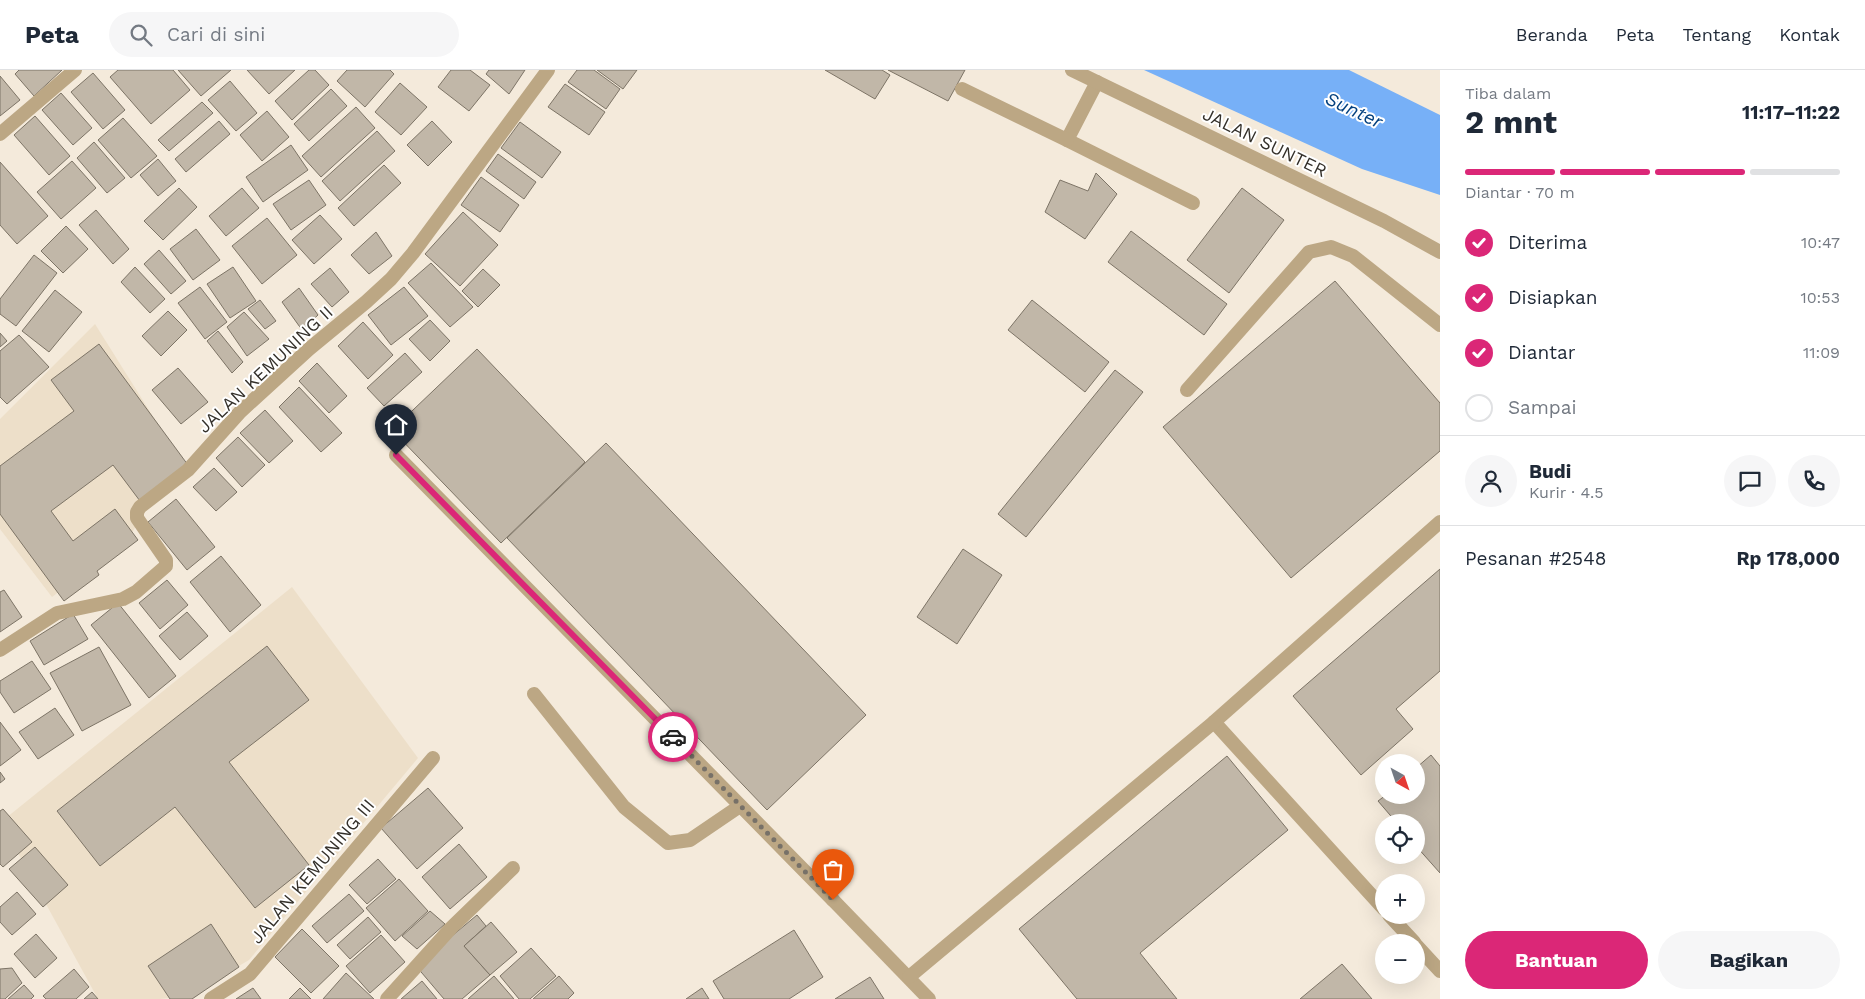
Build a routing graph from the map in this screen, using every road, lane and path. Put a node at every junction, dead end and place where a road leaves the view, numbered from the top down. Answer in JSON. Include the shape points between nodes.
{"nodes":[{"id":1,"x":75,"y":70,"type":"edge"},
{"id":2,"x":548,"y":70,"type":"edge"},
{"id":3,"x":1072,"y":70,"type":"edge"},
{"id":4,"x":1097,"y":82,"type":"junction"},
{"id":5,"x":962,"y":89,"type":"dead end"},
{"id":6,"x":0,"y":134,"type":"edge"},
{"id":7,"x":1067,"y":140,"type":"junction"},
{"id":8,"x":1193,"y":203,"type":"dead end"},
{"id":9,"x":1440,"y":252,"type":"edge"},
{"id":10,"x":1440,"y":325,"type":"edge"},
{"id":11,"x":1187,"y":390,"type":"dead end"},
{"id":12,"x":396,"y":455,"type":"dead end"},
{"id":13,"x":1440,"y":522,"type":"edge"},
{"id":14,"x":0,"y":650,"type":"edge"},
{"id":15,"x":534,"y":694,"type":"dead end"},
{"id":16,"x":1214,"y":722,"type":"junction"},
{"id":17,"x":433,"y":758,"type":"dead end"},
{"id":18,"x":740,"y":806,"type":"junction"},
{"id":19,"x":513,"y":868,"type":"dead end"},
{"id":20,"x":1375,"y":899,"type":"edge"},
{"id":21,"x":1397,"y":924,"type":"edge"},
{"id":22,"x":1406,"y":934,"type":"edge"},
{"id":23,"x":1425,"y":955,"type":"edge"},
{"id":24,"x":1440,"y":971,"type":"edge"},
{"id":25,"x":909,"y":977,"type":"junction"},
{"id":26,"x":211,"y":999,"type":"edge"},
{"id":27,"x":387,"y":999,"type":"edge"},
{"id":28,"x":929,"y":999,"type":"edge"}],
"edges":[{"from":1,"to":6,"type":"street"},
{"from":2,"to":14,"type":"street","name":"JALAN KEMUNING II","via":[[413,253],[390,279],[240,412],[176,481],[136,512],[166,560],[166,566],[123,599],[57,612]]},
{"from":3,"to":4,"type":"street","name":"JALAN SUNTER"},
{"from":4,"to":7,"type":"street"},
{"from":4,"to":9,"type":"street","name":"JALAN SUNTER","via":[[1384,221]]},
{"from":5,"to":7,"type":"street"},
{"from":7,"to":8,"type":"street"},
{"from":10,"to":11,"type":"street","via":[[1353,256],[1331,247],[1309,252]]},
{"from":12,"to":18,"type":"street"},
{"from":13,"to":16,"type":"street"},
{"from":15,"to":18,"type":"street","via":[[624,807],[668,843],[690,840]]},
{"from":16,"to":20,"type":"street"},
{"from":16,"to":25,"type":"street"},
{"from":17,"to":26,"type":"street","name":"JALAN KEMUNING III","via":[[250,974]]},
{"from":18,"to":25,"type":"street"},
{"from":19,"to":27,"type":"street","via":[[451,928]]},
{"from":21,"to":22,"type":"street"},
{"from":23,"to":24,"type":"street"},
{"from":25,"to":28,"type":"street"}]}
